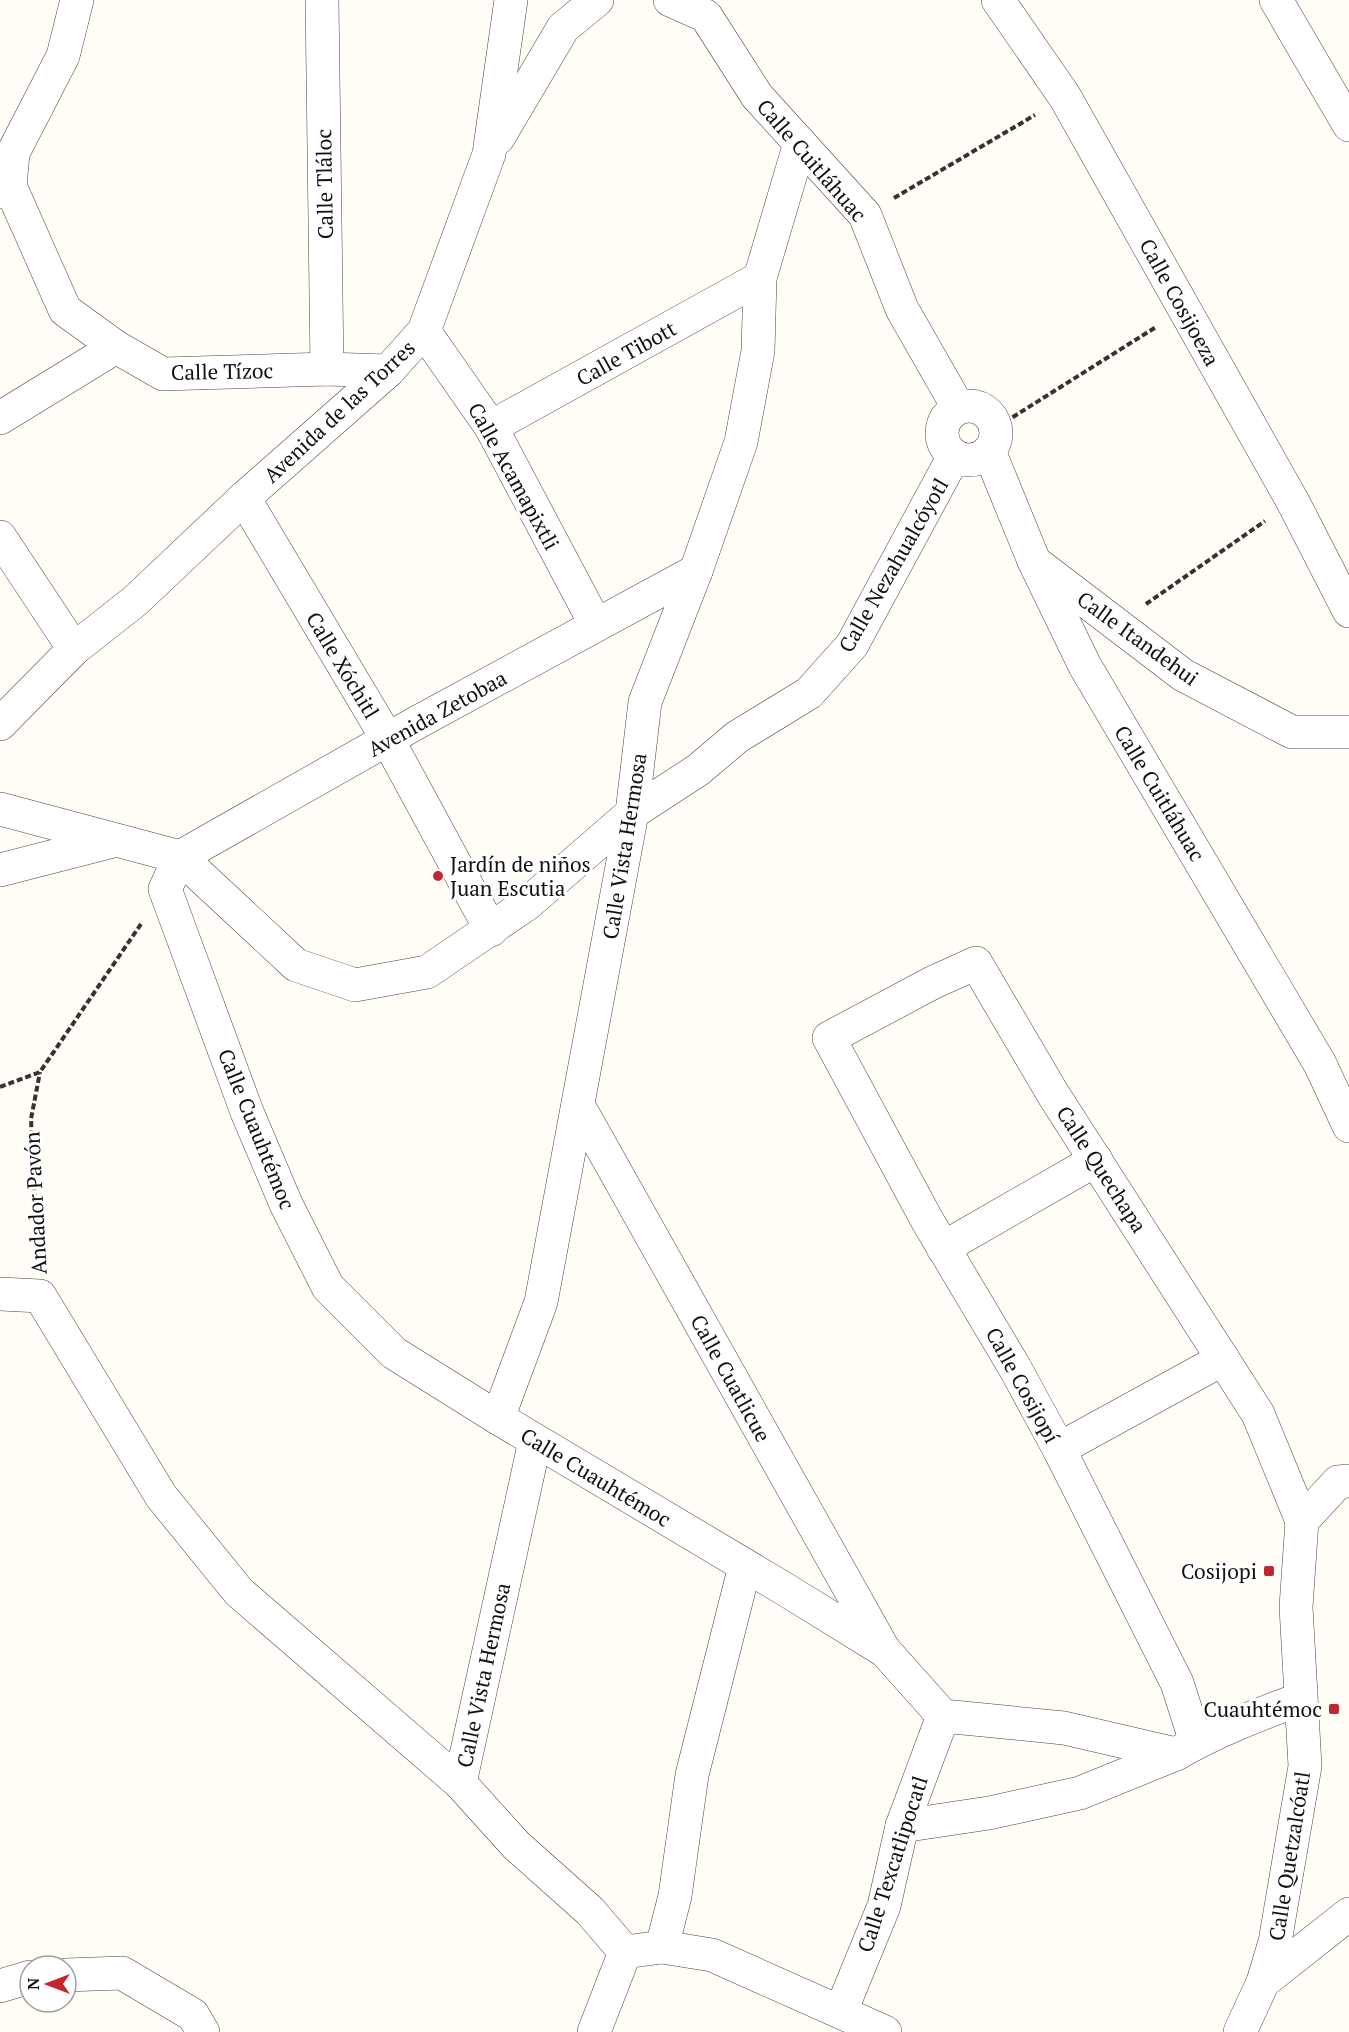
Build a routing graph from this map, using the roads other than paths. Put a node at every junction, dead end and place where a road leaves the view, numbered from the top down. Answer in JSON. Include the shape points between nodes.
{"nodes":[{"id":1,"x":77,"y":0,"type":"edge"},
{"id":2,"x":322,"y":0,"type":"edge"},
{"id":3,"x":511,"y":0,"type":"edge"},
{"id":4,"x":597,"y":0,"type":"edge"},
{"id":5,"x":670,"y":0,"type":"edge"},
{"id":6,"x":998,"y":0,"type":"edge"},
{"id":7,"x":1276,"y":0,"type":"edge"},
{"id":8,"x":1349,"y":125,"type":"edge"},
{"id":9,"x":800,"y":143,"type":"junction"},
{"id":10,"x":489,"y":154,"type":"junction"},
{"id":11,"x":5,"y":189,"type":"edge"},
{"id":12,"x":760,"y":278,"type":"junction"},
{"id":13,"x":424,"y":331,"type":"junction"},
{"id":14,"x":116,"y":347,"type":"junction"},
{"id":15,"x":327,"y":369,"type":"junction"},
{"id":16,"x":388,"y":371,"type":"junction"},
{"id":17,"x":958,"y":407,"type":"junction"},
{"id":18,"x":0,"y":418,"type":"edge"},
{"id":19,"x":491,"y":427,"type":"junction"},
{"id":20,"x":992,"y":439,"type":"junction"},
{"id":21,"x":954,"y":456,"type":"junction"},
{"id":22,"x":244,"y":498,"type":"junction"},
{"id":23,"x":0,"y":537,"type":"edge"},
{"id":24,"x":1034,"y":561,"type":"junction"},
{"id":25,"x":696,"y":571,"type":"junction"},
{"id":26,"x":1349,"y":611,"type":"edge"},
{"id":27,"x":597,"y":625,"type":"junction"},
{"id":28,"x":74,"y":649,"type":"junction"},
{"id":29,"x":0,"y":724,"type":"edge"},
{"id":30,"x":1349,"y":732,"type":"edge"},
{"id":31,"x":388,"y":740,"type":"junction"},
{"id":32,"x":0,"y":808,"type":"edge"},
{"id":33,"x":632,"y":813,"type":"junction"},
{"id":34,"x":114,"y":841,"type":"junction"},
{"id":35,"x":180,"y":857,"type":"junction"},
{"id":36,"x":0,"y":870,"type":"edge"},
{"id":37,"x":491,"y":930,"type":"junction"},
{"id":38,"x":829,"y":1038,"type":"joint"},
{"id":39,"x":1320,"y":1064,"type":"junction"},
{"id":40,"x":1349,"y":1083,"type":"edge"},
{"id":41,"x":578,"y":1105,"type":"junction"},
{"id":42,"x":1349,"y":1126,"type":"edge"},
{"id":43,"x":1096,"y":1160,"type":"junction"},
{"id":44,"x":943,"y":1248,"type":"junction"},
{"id":45,"x":0,"y":1294,"type":"edge"},
{"id":46,"x":1223,"y":1359,"type":"junction"},
{"id":47,"x":498,"y":1418,"type":"junction"},
{"id":48,"x":535,"y":1441,"type":"junction"},
{"id":49,"x":1059,"y":1449,"type":"junction"},
{"id":50,"x":1349,"y":1481,"type":"edge"},
{"id":51,"x":1302,"y":1521,"type":"junction"},
{"id":52,"x":745,"y":1566,"type":"junction"},
{"id":53,"x":885,"y":1651,"type":"junction"},
{"id":54,"x":1300,"y":1699,"type":"junction"},
{"id":55,"x":943,"y":1716,"type":"junction"},
{"id":56,"x":1186,"y":1748,"type":"junction"},
{"id":57,"x":459,"y":1783,"type":"junction"},
{"id":58,"x":902,"y":1826,"type":"junction"},
{"id":59,"x":1349,"y":1914,"type":"edge"},
{"id":60,"x":662,"y":1947,"type":"junction"},
{"id":61,"x":625,"y":1952,"type":"junction"},
{"id":62,"x":78,"y":1975,"type":"edge"},
{"id":63,"x":1263,"y":1982,"type":"junction"},
{"id":64,"x":840,"y":2012,"type":"junction"},
{"id":65,"x":203,"y":2032,"type":"edge"},
{"id":66,"x":594,"y":2032,"type":"edge"},
{"id":67,"x":885,"y":2032,"type":"edge"},
{"id":68,"x":1239,"y":2032,"type":"edge"}],
"edges":[{"from":1,"to":11,"type":"street","via":[[63,56],[13,153]]},
{"from":2,"to":15,"type":"street","name":"Calle Tláloc"},
{"from":3,"to":10,"type":"street","name":"Avenida de las Torres"},
{"from":4,"to":10,"type":"street","via":[[563,28]]},
{"from":5,"to":9,"type":"street","name":"Calle Cuitláhuac","via":[[706,16],[757,96]]},
{"from":6,"to":26,"type":"street","name":"Calle Cosijoeza","via":[[1065,97],[1293,502]]},
{"from":7,"to":8,"type":"street"},
{"from":9,"to":12,"type":"street","name":"Calle Vista Hermosa"},
{"from":9,"to":17,"type":"street","name":"Calle Cuitláhuac","via":[[865,215],[902,309]]},
{"from":10,"to":13,"type":"street","name":"Avenida de las Torres"},
{"from":11,"to":14,"type":"street","name":"Calle Tízoc","via":[[65,310]]},
{"from":12,"to":19,"type":"street","name":"Calle Tibott"},
{"from":12,"to":25,"type":"street","name":"Calle Vista Hermosa","via":[[758,351],[741,442]]},
{"from":13,"to":16,"type":"street","name":"Avenida de las Torres"},
{"from":13,"to":19,"type":"street","name":"Calle Acamapixtli"},
{"from":14,"to":15,"type":"street","name":"Calle Tízoc","via":[[163,374]]},
{"from":14,"to":18,"type":"street"},
{"from":15,"to":16,"type":"street","name":"Calle Tízoc"},
{"from":16,"to":22,"type":"street","name":"Avenida de las Torres"},
{"from":17,"to":20,"type":"street","via":[[981,408],[989,414]]},
{"from":17,"to":21,"type":"street","via":[[944,420],[942,430],[943,443]]},
{"from":19,"to":27,"type":"street","name":"Calle Acamapixtli"},
{"from":20,"to":21,"type":"street","via":[[982,457],[973,460]]},
{"from":20,"to":24,"type":"street","name":"Calle Cuitláhuac"},
{"from":21,"to":33,"type":"street","name":"Calle Nezahualcóyotl","via":[[852,645],[809,693],[737,737],[698,770]]},
{"from":22,"to":28,"type":"street","name":"Avenida de las Torres","via":[[135,601]]},
{"from":22,"to":31,"type":"street","name":"Calle Xóchitl"},
{"from":23,"to":28,"type":"street"},
{"from":24,"to":30,"type":"street","name":"Calle Itandehui","via":[[1183,675],[1292,732]]},
{"from":24,"to":39,"type":"street","name":"Calle Cuitláhuac","via":[[1085,666]]},
{"from":25,"to":27,"type":"street","name":"Avenida Zetobaa"},
{"from":25,"to":33,"type":"street","name":"Calle Vista Hermosa","via":[[645,702]]},
{"from":27,"to":31,"type":"street","name":"Avenida Zetobaa"},
{"from":28,"to":29,"type":"street","name":"Avenida de las Torres"},
{"from":31,"to":35,"type":"street","name":"Avenida Zetobaa"},
{"from":31,"to":37,"type":"street","name":"Calle Xóchitl"},
{"from":32,"to":34,"type":"street","name":"Calle Nezahualcóyotl"},
{"from":33,"to":37,"type":"street","name":"Calle Nezahualcóyotl"},
{"from":33,"to":41,"type":"street","name":"Calle Vista Hermosa"},
{"from":34,"to":35,"type":"street","name":"Calle Nezahualcóyotl"},
{"from":34,"to":36,"type":"street"},
{"from":35,"to":37,"type":"street","name":"Calle Nezahualcóyotl","via":[[296,965],[356,985],[427,972]]},
{"from":35,"to":47,"type":"street","name":"Calle Cuauhtémoc","via":[[165,889],[247,1112],[286,1204],[328,1287],[394,1353]]},
{"from":38,"to":43,"type":"street","name":"Calle Quechapa","via":[[976,963]]},
{"from":38,"to":44,"type":"street","name":"Calle Cosijopí"},
{"from":39,"to":40,"type":"street"},
{"from":39,"to":42,"type":"street","name":"Calle Cuitláhuac"},
{"from":41,"to":47,"type":"street","name":"Calle Vista Hermosa","via":[[541,1302]]},
{"from":41,"to":53,"type":"street","name":"Calle Cuatlicue"},
{"from":43,"to":44,"type":"street"},
{"from":43,"to":46,"type":"street","name":"Calle Quechapa"},
{"from":44,"to":49,"type":"street","name":"Calle Cosijopí"},
{"from":45,"to":57,"type":"street","name":"Andador Pavón","via":[[40,1296],[161,1496],[239,1592]]},
{"from":46,"to":49,"type":"street"},
{"from":46,"to":51,"type":"street","name":"Calle Quechapa","via":[[1258,1414]]},
{"from":47,"to":48,"type":"street","name":"Calle Cuauhtémoc"},
{"from":48,"to":52,"type":"street","name":"Calle Cuauhtémoc"},
{"from":48,"to":57,"type":"street","name":"Calle Vista Hermosa"},
{"from":49,"to":56,"type":"street","name":"Calle Cosijopí","via":[[1177,1683]]},
{"from":50,"to":51,"type":"street","via":[[1338,1482]]},
{"from":51,"to":54,"type":"street","name":"Calle Quetzalcóatl","via":[[1296,1607]]},
{"from":52,"to":53,"type":"street","name":"Calle Cuauhtémoc"},
{"from":52,"to":60,"type":"street","via":[[692,1775],[675,1896]]},
{"from":53,"to":55,"type":"street","name":"Calle Cuauhtémoc"},
{"from":54,"to":56,"type":"street"},
{"from":54,"to":63,"type":"street","name":"Calle Quetzalcóatl","via":[[1305,1766],[1275,1942]]},
{"from":55,"to":56,"type":"street","via":[[1064,1728]]},
{"from":55,"to":58,"type":"street","name":"Calle Texcatlipocatl"},
{"from":56,"to":58,"type":"street","via":[[1080,1793],[989,1813]]},
{"from":57,"to":61,"type":"street","name":"Calle Vista Hermosa","via":[[516,1845],[591,1911]]},
{"from":58,"to":64,"type":"street","name":"Calle Texcatlipocatl","via":[[884,1906]]},
{"from":59,"to":63,"type":"street"},
{"from":60,"to":61,"type":"street"},
{"from":60,"to":64,"type":"street","via":[[712,1955]]},
{"from":61,"to":66,"type":"street"},
{"from":62,"to":65,"type":"street","via":[[122,1973],[193,2015]]},
{"from":63,"to":68,"type":"street","name":"Calle Quetzalcóatl"},
{"from":64,"to":67,"type":"street"}]}
